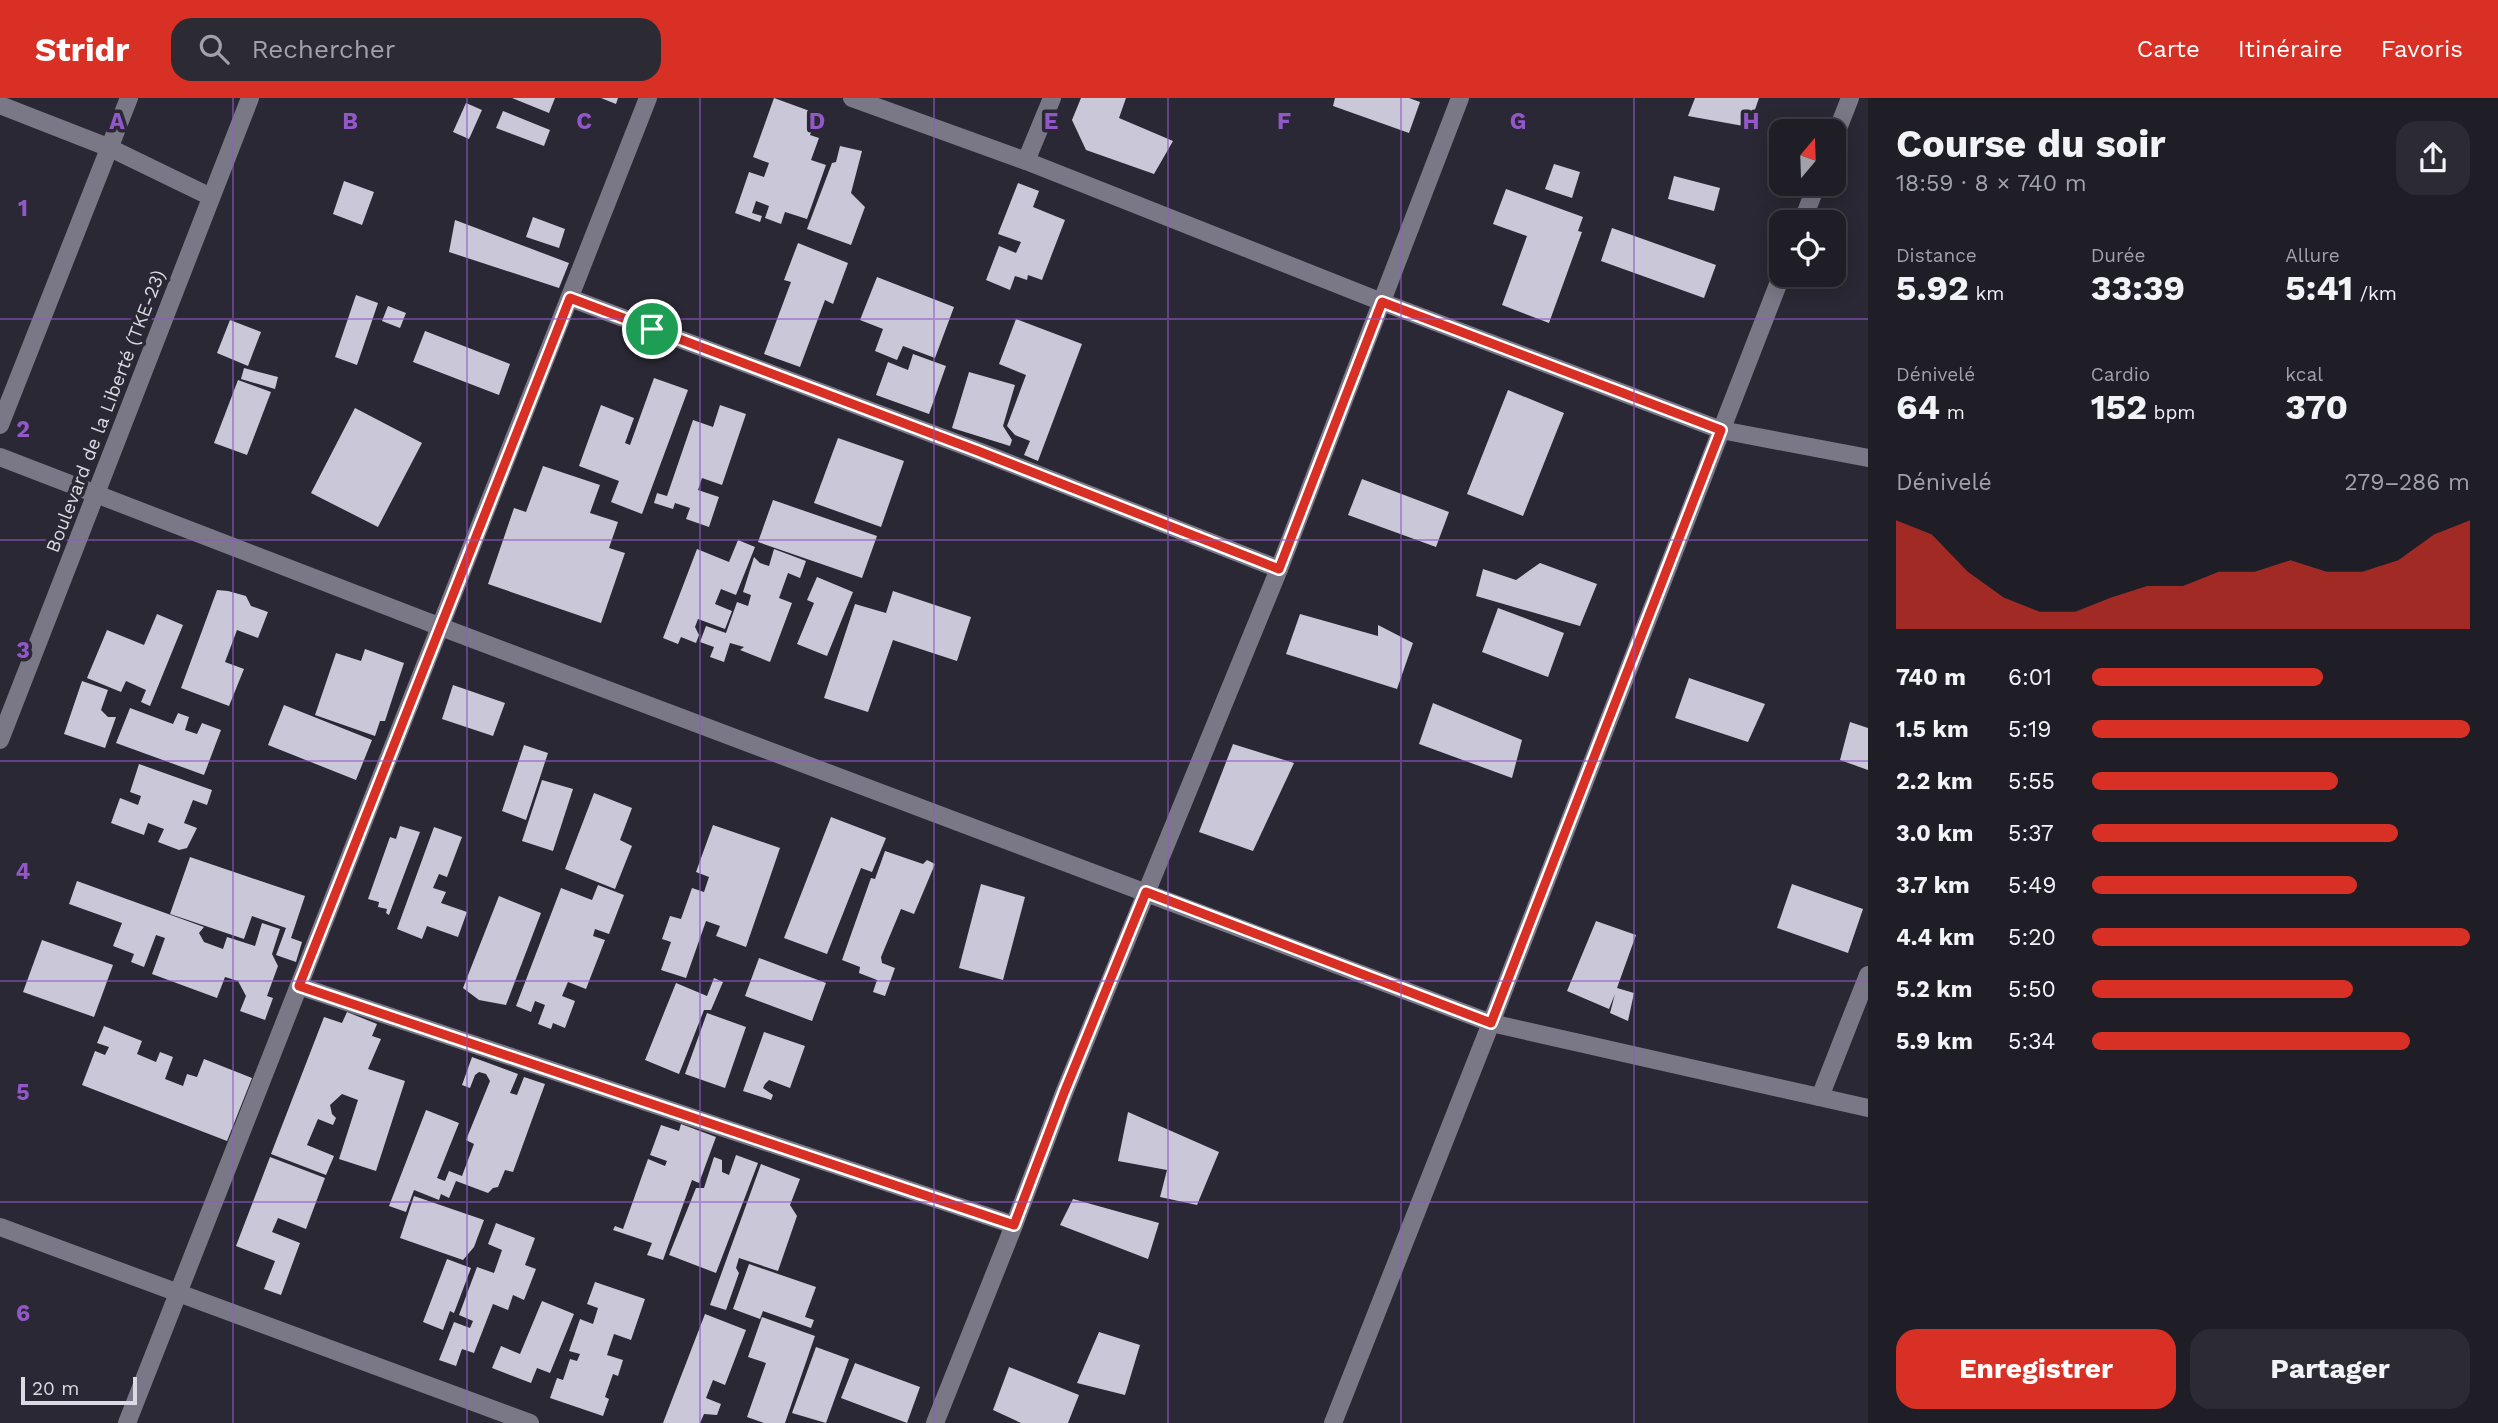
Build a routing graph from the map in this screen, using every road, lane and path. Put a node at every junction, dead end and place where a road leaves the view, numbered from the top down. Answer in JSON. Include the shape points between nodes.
{"nodes":[{"id":1,"x":129,"y":98,"type":"edge"},
{"id":2,"x":250,"y":98,"type":"edge"},
{"id":3,"x":648,"y":98,"type":"edge"},
{"id":4,"x":852,"y":98,"type":"edge"},
{"id":5,"x":1052,"y":98,"type":"edge"},
{"id":6,"x":1460,"y":98,"type":"edge"},
{"id":7,"x":1850,"y":98,"type":"edge"},
{"id":8,"x":0,"y":105,"type":"edge"},
{"id":9,"x":1842,"y":119,"type":"edge"},
{"id":10,"x":110,"y":148,"type":"junction"},
{"id":11,"x":1026,"y":161,"type":"junction"},
{"id":12,"x":211,"y":197,"type":"junction"},
{"id":13,"x":1777,"y":287,"type":"edge"},
{"id":14,"x":570,"y":298,"type":"junction"},
{"id":15,"x":1382,"y":302,"type":"junction"},
{"id":16,"x":0,"y":425,"type":"edge"},
{"id":17,"x":1721,"y":430,"type":"junction"},
{"id":18,"x":0,"y":457,"type":"edge"},
{"id":19,"x":1868,"y":458,"type":"edge"},
{"id":20,"x":96,"y":492,"type":"junction"},
{"id":21,"x":1279,"y":569,"type":"junction"},
{"id":22,"x":441,"y":627,"type":"junction"},
{"id":23,"x":0,"y":740,"type":"edge"},
{"id":24,"x":1146,"y":892,"type":"junction"},
{"id":25,"x":1868,"y":975,"type":"edge"},
{"id":26,"x":299,"y":986,"type":"junction"},
{"id":27,"x":1491,"y":1023,"type":"junction"},
{"id":28,"x":1820,"y":1097,"type":"junction"},
{"id":29,"x":1868,"y":1108,"type":"edge"},
{"id":30,"x":1014,"y":1225,"type":"junction"},
{"id":31,"x":0,"y":1227,"type":"edge"},
{"id":32,"x":177,"y":1293,"type":"junction"},
{"id":33,"x":127,"y":1423,"type":"edge"},
{"id":34,"x":530,"y":1423,"type":"edge"},
{"id":35,"x":935,"y":1423,"type":"edge"},
{"id":36,"x":1333,"y":1423,"type":"edge"}],
"edges":[{"from":1,"to":10,"type":"street"},
{"from":2,"to":12,"type":"street","name":"Boulevard de la Liberté (TKE-23)"},
{"from":3,"to":14,"type":"street"},
{"from":4,"to":11,"type":"street"},
{"from":5,"to":11,"type":"street"},
{"from":6,"to":15,"type":"street"},
{"from":7,"to":9,"type":"street"},
{"from":8,"to":10,"type":"street"},
{"from":10,"to":12,"type":"street"},
{"from":10,"to":16,"type":"street"},
{"from":11,"to":15,"type":"street"},
{"from":12,"to":20,"type":"street","name":"Boulevard de la Liberté (TKE-23)"},
{"from":13,"to":17,"type":"street"},
{"from":14,"to":21,"type":"street"},
{"from":14,"to":22,"type":"street"},
{"from":15,"to":17,"type":"street"},
{"from":15,"to":21,"type":"street"},
{"from":17,"to":19,"type":"street"},
{"from":17,"to":27,"type":"street"},
{"from":18,"to":20,"type":"street"},
{"from":20,"to":22,"type":"street"},
{"from":20,"to":23,"type":"street","name":"Boulevard de la Liberté (TKE-23)"},
{"from":21,"to":24,"type":"street"},
{"from":22,"to":24,"type":"street"},
{"from":22,"to":26,"type":"street"},
{"from":24,"to":27,"type":"street"},
{"from":24,"to":30,"type":"street"},
{"from":25,"to":28,"type":"street"},
{"from":26,"to":30,"type":"street"},
{"from":26,"to":32,"type":"street"},
{"from":27,"to":28,"type":"street"},
{"from":27,"to":36,"type":"street"},
{"from":28,"to":29,"type":"street"},
{"from":30,"to":35,"type":"street"},
{"from":31,"to":32,"type":"street"},
{"from":32,"to":33,"type":"street"},
{"from":32,"to":34,"type":"street"}]}
